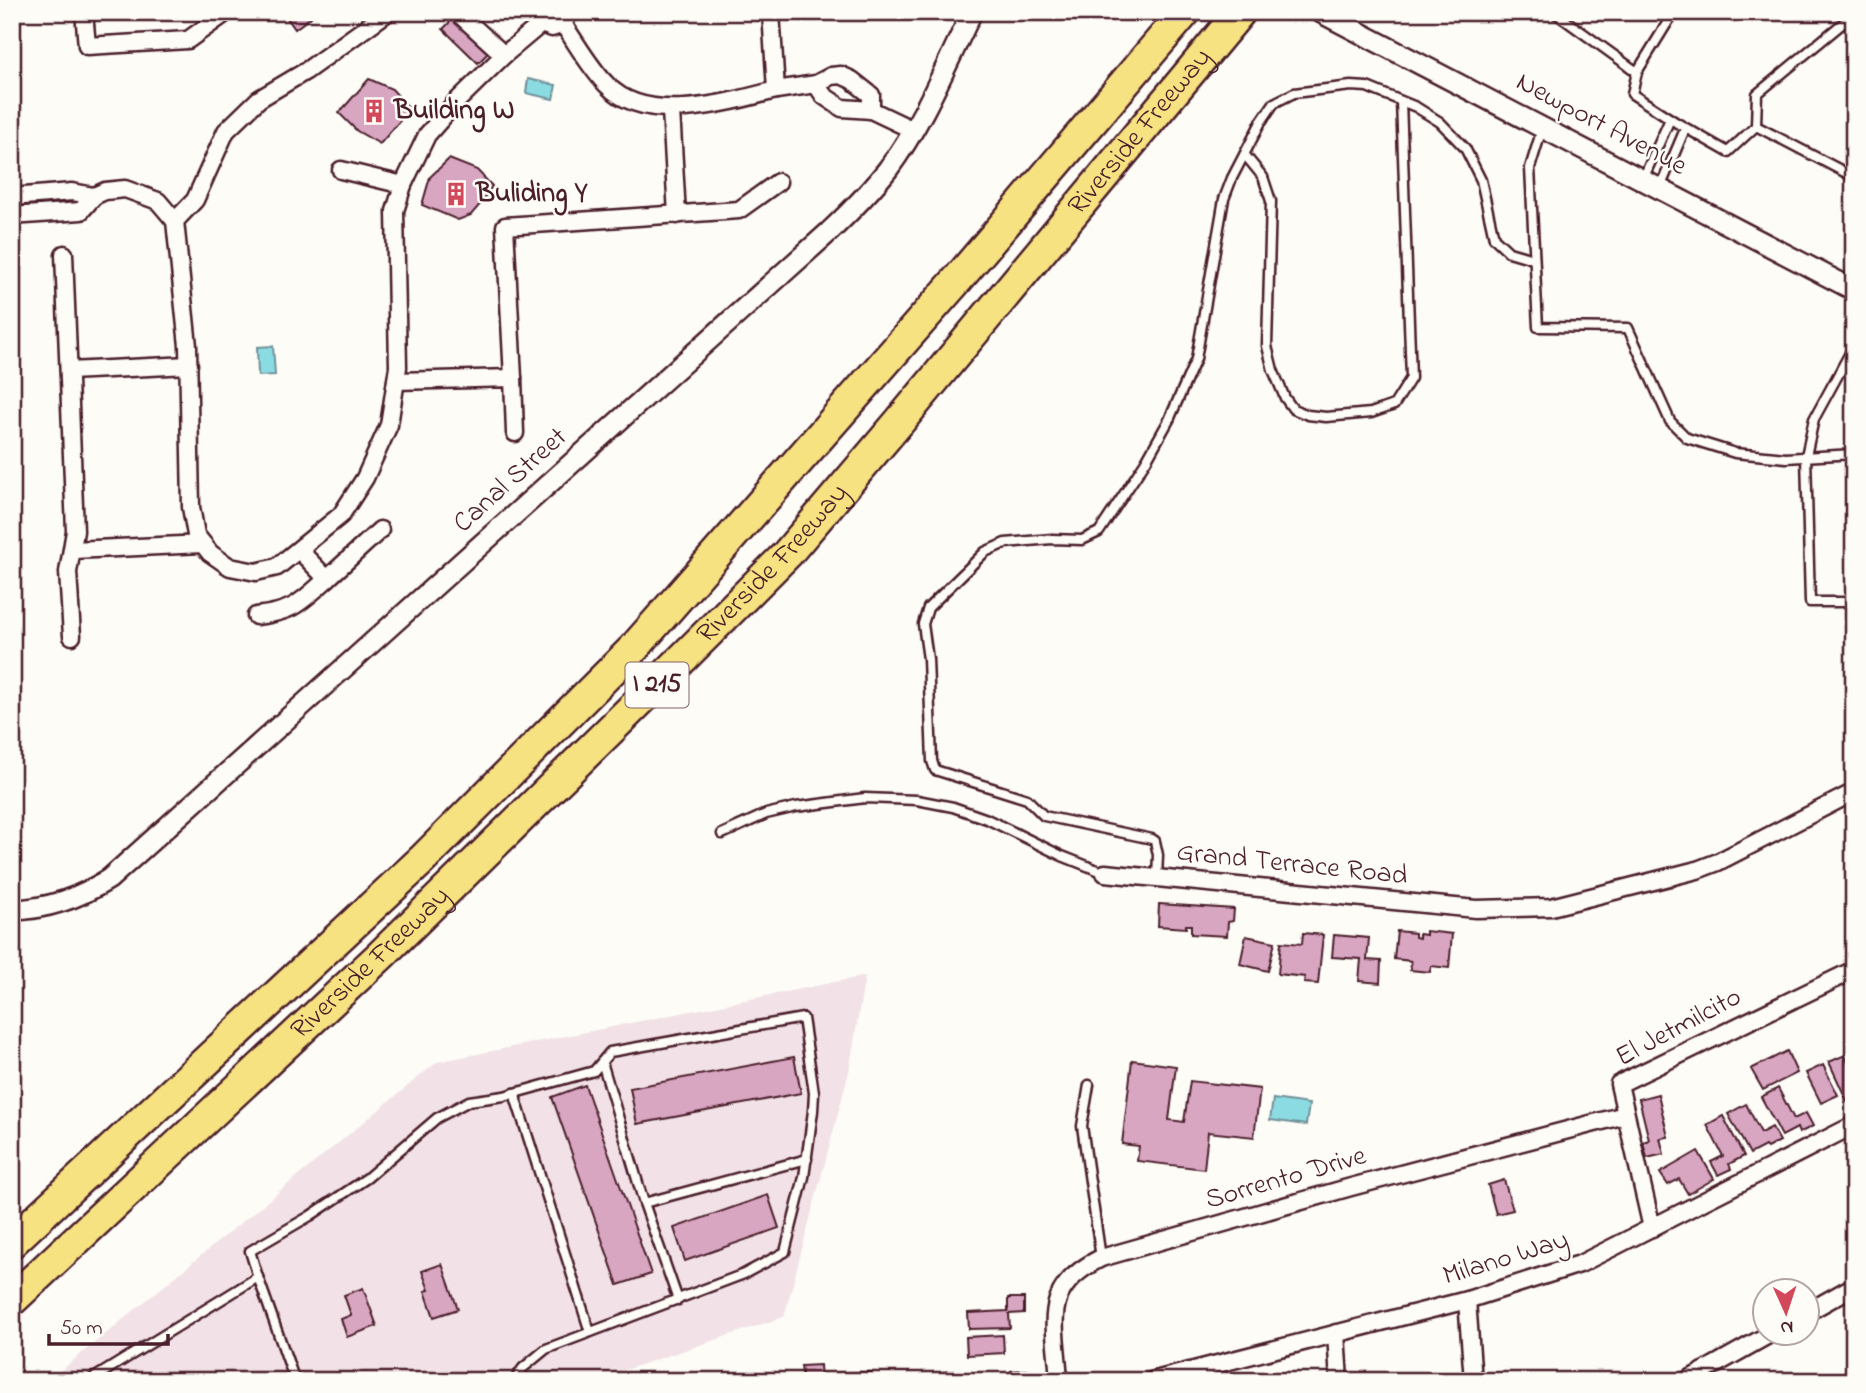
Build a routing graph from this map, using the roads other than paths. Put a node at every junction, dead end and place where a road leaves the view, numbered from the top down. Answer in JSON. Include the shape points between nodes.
{"nodes":[{"id":1,"x":84,"y":12,"type":"edge"},
{"id":2,"x":228,"y":12,"type":"edge"},
{"id":3,"x":388,"y":12,"type":"edge"},
{"id":4,"x":457,"y":12,"type":"edge"},
{"id":5,"x":771,"y":12,"type":"edge"},
{"id":6,"x":972,"y":12,"type":"edge"},
{"id":7,"x":1185,"y":12,"type":"edge"},
{"id":8,"x":1240,"y":12,"type":"edge"},
{"id":9,"x":1321,"y":12,"type":"edge"},
{"id":10,"x":1554,"y":12,"type":"edge"},
{"id":11,"x":1674,"y":12,"type":"edge"},
{"id":12,"x":1854,"y":14,"type":"edge"},
{"id":13,"x":538,"y":18,"type":"edge"},
{"id":14,"x":566,"y":18,"type":"edge"},
{"id":15,"x":504,"y":55,"type":"junction"},
{"id":16,"x":1637,"y":72,"type":"junction"},
{"id":17,"x":816,"y":84,"type":"junction"},
{"id":18,"x":776,"y":90,"type":"junction"},
{"id":19,"x":1401,"y":101,"type":"junction"},
{"id":20,"x":671,"y":110,"type":"junction"},
{"id":21,"x":871,"y":110,"type":"junction"},
{"id":22,"x":1670,"y":119,"type":"junction"},
{"id":23,"x":1543,"y":126,"type":"junction"},
{"id":24,"x":1756,"y":126,"type":"junction"},
{"id":25,"x":1685,"y":129,"type":"junction"},
{"id":26,"x":913,"y":131,"type":"junction"},
{"id":27,"x":1245,"y":155,"type":"junction"},
{"id":28,"x":341,"y":170,"type":"dead end"},
{"id":29,"x":1853,"y":175,"type":"edge"},
{"id":30,"x":778,"y":182,"type":"dead end"},
{"id":31,"x":1651,"y":183,"type":"junction"},
{"id":32,"x":403,"y":185,"type":"junction"},
{"id":33,"x":94,"y":196,"type":"junction"},
{"id":34,"x":12,"y":197,"type":"edge"},
{"id":35,"x":677,"y":215,"type":"junction"},
{"id":36,"x":12,"y":216,"type":"edge"},
{"id":37,"x":175,"y":221,"type":"junction"},
{"id":38,"x":64,"y":254,"type":"dead end"},
{"id":39,"x":1533,"y":259,"type":"junction"},
{"id":40,"x":1854,"y":290,"type":"edge"},
{"id":41,"x":1854,"y":355,"type":"edge"},
{"id":42,"x":189,"y":365,"type":"junction"},
{"id":43,"x":69,"y":371,"type":"junction"},
{"id":44,"x":513,"y":378,"type":"junction"},
{"id":45,"x":396,"y":381,"type":"junction"},
{"id":46,"x":515,"y":433,"type":"dead end"},
{"id":47,"x":1854,"y":454,"type":"edge"},
{"id":48,"x":1806,"y":456,"type":"junction"},
{"id":49,"x":380,"y":530,"type":"dead end"},
{"id":50,"x":204,"y":544,"type":"junction"},
{"id":51,"x":73,"y":550,"type":"junction"},
{"id":52,"x":299,"y":550,"type":"junction"},
{"id":53,"x":327,"y":579,"type":"junction"},
{"id":54,"x":1854,"y":602,"type":"edge"},
{"id":55,"x":256,"y":616,"type":"dead end"},
{"id":56,"x":72,"y":636,"type":"dead end"},
{"id":57,"x":1854,"y":792,"type":"edge"},
{"id":58,"x":722,"y":834,"type":"dead end"},
{"id":59,"x":1105,"y":873,"type":"joint"},
{"id":60,"x":1157,"y":878,"type":"junction"},
{"id":61,"x":12,"y":909,"type":"edge"},
{"id":62,"x":1854,"y":971,"type":"edge"},
{"id":63,"x":602,"y":1062,"type":"junction"},
{"id":64,"x":1089,"y":1085,"type":"dead end"},
{"id":65,"x":514,"y":1093,"type":"junction"},
{"id":66,"x":1625,"y":1115,"type":"junction"},
{"id":67,"x":1854,"y":1125,"type":"edge"},
{"id":68,"x":807,"y":1160,"type":"junction"},
{"id":69,"x":643,"y":1203,"type":"junction"},
{"id":70,"x":1652,"y":1228,"type":"junction"},
{"id":71,"x":12,"y":1242,"type":"edge"},
{"id":72,"x":1101,"y":1258,"type":"junction"},
{"id":73,"x":258,"y":1278,"type":"junction"},
{"id":74,"x":1854,"y":1286,"type":"edge"},
{"id":75,"x":12,"y":1300,"type":"edge"},
{"id":76,"x":678,"y":1300,"type":"junction"},
{"id":77,"x":1466,"y":1300,"type":"junction"},
{"id":78,"x":1820,"y":1306,"type":"edge"},
{"id":79,"x":590,"y":1332,"type":"junction"},
{"id":80,"x":1336,"y":1334,"type":"junction"},
{"id":81,"x":1750,"y":1345,"type":"edge"},
{"id":82,"x":1205,"y":1374,"type":"edge"},
{"id":83,"x":89,"y":1381,"type":"edge"},
{"id":84,"x":295,"y":1381,"type":"edge"},
{"id":85,"x":514,"y":1381,"type":"edge"},
{"id":86,"x":1059,"y":1381,"type":"edge"},
{"id":87,"x":1151,"y":1381,"type":"edge"},
{"id":88,"x":1339,"y":1381,"type":"edge"},
{"id":89,"x":1473,"y":1381,"type":"edge"},
{"id":90,"x":1686,"y":1381,"type":"edge"}],
"edges":[{"from":1,"to":2,"type":"street","via":[[87,46],[188,40]]},
{"from":3,"to":37,"type":"street","via":[[259,99],[226,131],[195,200]]},
{"from":4,"to":15,"type":"street"},
{"from":5,"to":18,"type":"street"},
{"from":6,"to":26,"type":"street","name":"Canal Street"},
{"from":7,"to":71,"type":"highway","name":"Riverside Freeway","number":"I 215","via":[[635,648],[422,860]]},
{"from":8,"to":75,"type":"highway","name":"Riverside Freeway","number":"I 215","via":[[787,554],[381,955]]},
{"from":9,"to":23,"type":"street","name":"Newport Avenue"},
{"from":10,"to":16,"type":"lane"},
{"from":11,"to":16,"type":"lane"},
{"from":12,"to":24,"type":"lane","via":[[1757,94]]},
{"from":13,"to":14,"type":"street","via":[[552,28]]},
{"from":13,"to":15,"type":"street"},
{"from":14,"to":20,"type":"street","via":[[608,87],[640,106]]},
{"from":15,"to":32,"type":"street","via":[[427,135]]},
{"from":16,"to":22,"type":"lane","via":[[1632,94]]},
{"from":17,"to":18,"type":"street"},
{"from":17,"to":21,"type":"street","via":[[842,108]]},
{"from":17,"to":21,"type":"street","via":[[831,76],[852,80],[871,95]]},
{"from":18,"to":20,"type":"street"},
{"from":19,"to":27,"type":"lane","via":[[1352,86],[1284,96],[1261,122]]},
{"from":19,"to":27,"type":"lane","via":[[1411,378],[1394,405],[1371,413],[1308,415],[1293,409],[1285,398],[1267,346],[1271,201],[1263,177]]},
{"from":19,"to":39,"type":"lane","via":[[1440,122],[1465,148],[1481,180],[1494,238],[1509,252]]},
{"from":20,"to":35,"type":"street"},
{"from":21,"to":26,"type":"street"},
{"from":22,"to":25,"type":"lane"},
{"from":22,"to":31,"type":"lane"},
{"from":23,"to":31,"type":"street","name":"Newport Avenue"},
{"from":23,"to":39,"type":"lane","via":[[1530,168]]},
{"from":24,"to":25,"type":"lane","via":[[1728,152]]},
{"from":24,"to":29,"type":"lane"},
{"from":25,"to":31,"type":"lane"},
{"from":26,"to":61,"type":"street","name":"Canal Street","via":[[861,202],[829,232],[109,879],[64,902]]},
{"from":27,"to":60,"type":"lane","via":[[1224,199],[1196,359],[1169,420],[1099,532],[1082,540],[1005,542],[985,552],[928,608],[923,624],[935,770],[1027,799],[1044,816],[1152,839],[1157,848]]},
{"from":28,"to":32,"type":"street"},
{"from":30,"to":35,"type":"street","via":[[739,210]]},
{"from":31,"to":40,"type":"street","name":"Newport Avenue"},
{"from":32,"to":45,"type":"street","via":[[395,211]]},
{"from":33,"to":34,"type":"street","via":[[72,192]]},
{"from":33,"to":36,"type":"street","via":[[81,211]]},
{"from":33,"to":37,"type":"street","via":[[125,189],[158,201]]},
{"from":35,"to":44,"type":"street","via":[[505,226]]},
{"from":37,"to":42,"type":"street"},
{"from":38,"to":43,"type":"street"},
{"from":39,"to":48,"type":"lane","via":[[1538,327],[1628,328],[1670,421],[1687,438],[1735,453]]},
{"from":41,"to":48,"type":"lane","via":[[1850,353],[1814,419]]},
{"from":42,"to":43,"type":"street"},
{"from":42,"to":50,"type":"street","via":[[191,507],[196,535]]},
{"from":43,"to":51,"type":"street"},
{"from":44,"to":45,"type":"street"},
{"from":44,"to":46,"type":"street"},
{"from":45,"to":52,"type":"street","via":[[389,425],[365,478],[341,515]]},
{"from":47,"to":48,"type":"lane"},
{"from":48,"to":54,"type":"lane","via":[[1810,602]]},
{"from":49,"to":53,"type":"street"},
{"from":50,"to":51,"type":"street"},
{"from":50,"to":52,"type":"street","via":[[230,567],[256,572],[277,567]]},
{"from":51,"to":56,"type":"street","via":[[68,572]]},
{"from":52,"to":53,"type":"street"},
{"from":53,"to":55,"type":"street","via":[[282,613]]},
{"from":57,"to":60,"type":"street","name":"Grand Terrace Road","via":[[1697,870],[1550,907],[1476,909]]},
{"from":58,"to":59,"type":"lane","name":"Grand Terrace Road","via":[[766,814],[796,807],[864,798],[917,800],[987,820]]},
{"from":59,"to":60,"type":"street","name":"Grand Terrace Road"},
{"from":62,"to":66,"type":"street","name":"El Jetmilcito","via":[[1619,1084]]},
{"from":63,"to":65,"type":"lane","via":[[594,1071]]},
{"from":63,"to":68,"type":"lane","via":[[610,1052],[803,1018],[814,1093]]},
{"from":63,"to":69,"type":"lane"},
{"from":64,"to":72,"type":"lane","via":[[1082,1126]]},
{"from":65,"to":73,"type":"lane","via":[[469,1101],[437,1118],[367,1178],[250,1251]]},
{"from":65,"to":79,"type":"lane"},
{"from":66,"to":70,"type":"street","name":"El Jetmilcito"},
{"from":66,"to":72,"type":"street","name":"Sorrento Drive"},
{"from":67,"to":70,"type":"street","name":"Milano Way"},
{"from":68,"to":69,"type":"lane"},
{"from":68,"to":76,"type":"lane","via":[[785,1252]]},
{"from":69,"to":76,"type":"lane"},
{"from":70,"to":77,"type":"street","name":"Milano Way","via":[[1580,1264]]},
{"from":72,"to":86,"type":"street","name":"Sorrento Drive","via":[[1069,1279],[1057,1296]]},
{"from":73,"to":83,"type":"lane"},
{"from":73,"to":84,"type":"lane"},
{"from":74,"to":78,"type":"street"},
{"from":76,"to":79,"type":"lane"},
{"from":77,"to":80,"type":"street","name":"Milano Way"},
{"from":77,"to":89,"type":"street"},
{"from":79,"to":85,"type":"lane","via":[[546,1349]]},
{"from":80,"to":82,"type":"street","name":"Milano Way"},
{"from":80,"to":88,"type":"street"},
{"from":81,"to":90,"type":"street"},
{"from":82,"to":87,"type":"street","name":"Milano Way"}]}
